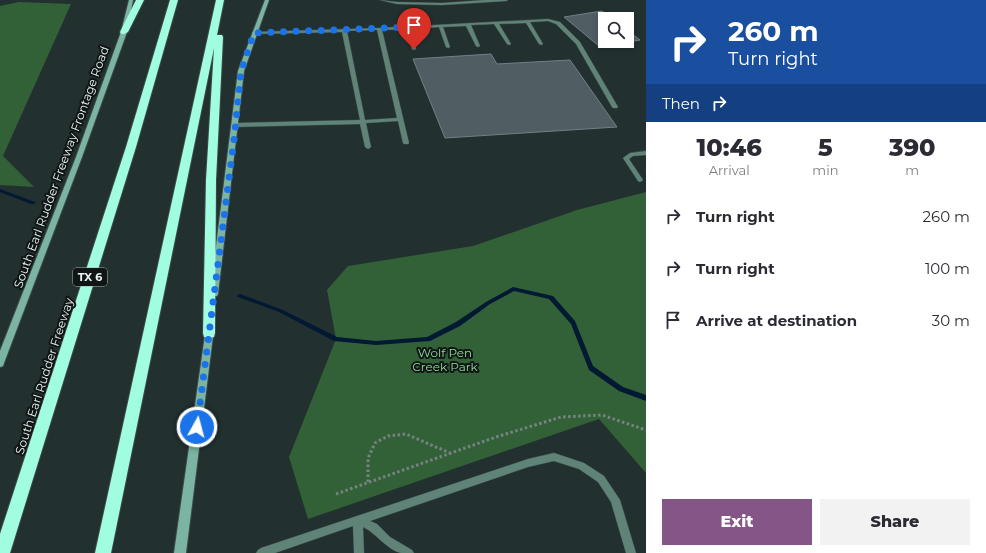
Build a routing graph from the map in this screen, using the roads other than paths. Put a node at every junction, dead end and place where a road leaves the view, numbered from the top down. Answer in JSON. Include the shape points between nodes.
{"nodes":[{"id":1,"x":131,"y":0,"type":"edge"},
{"id":2,"x":140,"y":0,"type":"edge"},
{"id":3,"x":174,"y":0,"type":"edge"},
{"id":4,"x":221,"y":0,"type":"edge"},
{"id":5,"x":267,"y":0,"type":"edge"},
{"id":6,"x":382,"y":0,"type":"edge"},
{"id":7,"x":506,"y":0,"type":"edge"},
{"id":8,"x":397,"y":2,"type":"edge"},
{"id":9,"x":433,"y":2,"type":"edge"},
{"id":10,"x":527,"y":21,"type":"junction"},
{"id":11,"x":496,"y":23,"type":"junction"},
{"id":12,"x":468,"y":24,"type":"junction"},
{"id":13,"x":440,"y":26,"type":"junction"},
{"id":14,"x":408,"y":27,"type":"junction"},
{"id":15,"x":379,"y":28,"type":"junction"},
{"id":16,"x":344,"y":30,"type":"junction"},
{"id":17,"x":124,"y":32,"type":"junction"},
{"id":18,"x":254,"y":33,"type":"junction"},
{"id":19,"x":509,"y":44,"type":"dead end"},
{"id":20,"x":541,"y":44,"type":"dead end"},
{"id":21,"x":478,"y":46,"type":"dead end"},
{"id":22,"x":448,"y":47,"type":"dead end"},
{"id":23,"x":414,"y":49,"type":"dead end"},
{"id":24,"x":615,"y":107,"type":"dead end"},
{"id":25,"x":400,"y":119,"type":"junction"},
{"id":26,"x":362,"y":122,"type":"junction"},
{"id":27,"x":236,"y":125,"type":"junction"},
{"id":28,"x":406,"y":143,"type":"dead end"},
{"id":29,"x":368,"y":147,"type":"dead end"},
{"id":30,"x":646,"y":153,"type":"edge"},
{"id":31,"x":640,"y":180,"type":"dead end"},
{"id":32,"x":209,"y":333,"type":"junction"},
{"id":33,"x":0,"y":363,"type":"edge"},
{"id":34,"x":358,"y":520,"type":"junction"},
{"id":35,"x":2,"y":553,"type":"edge"},
{"id":36,"x":103,"y":553,"type":"edge"},
{"id":37,"x":180,"y":553,"type":"edge"},
{"id":38,"x":261,"y":553,"type":"edge"},
{"id":39,"x":359,"y":553,"type":"edge"},
{"id":40,"x":409,"y":553,"type":"edge"},
{"id":41,"x":631,"y":553,"type":"edge"}],
"edges":[{"from":1,"to":17,"type":"main road","name":"South Earl Rudder Freeway Frontage Road"},
{"from":2,"to":17,"type":"highway"},
{"from":3,"to":35,"type":"highway","name":"South Earl Rudder Freeway","number":"TX 6","via":[[131,147]]},
{"from":4,"to":32,"type":"highway","via":[[211,180]]},
{"from":4,"to":36,"type":"highway"},
{"from":5,"to":18,"type":"main road"},
{"from":6,"to":8,"type":"lane"},
{"from":7,"to":9,"type":"lane"},
{"from":8,"to":9,"type":"lane"},
{"from":10,"to":11,"type":"lane"},
{"from":10,"to":20,"type":"lane"},
{"from":10,"to":24,"type":"lane","via":[[548,20],[558,23],[578,43]]},
{"from":11,"to":12,"type":"lane"},
{"from":11,"to":19,"type":"lane"},
{"from":12,"to":13,"type":"lane"},
{"from":12,"to":21,"type":"lane"},
{"from":13,"to":14,"type":"lane"},
{"from":13,"to":22,"type":"lane"},
{"from":14,"to":15,"type":"lane"},
{"from":14,"to":23,"type":"lane"},
{"from":15,"to":16,"type":"lane"},
{"from":15,"to":25,"type":"lane"},
{"from":16,"to":18,"type":"lane"},
{"from":16,"to":26,"type":"lane"},
{"from":17,"to":33,"type":"main road","name":"South Earl Rudder Freeway Frontage Road"},
{"from":18,"to":27,"type":"main road","via":[[241,71]]},
{"from":25,"to":26,"type":"lane"},
{"from":25,"to":28,"type":"lane"},
{"from":26,"to":27,"type":"lane"},
{"from":26,"to":29,"type":"lane"},
{"from":27,"to":32,"type":"main road"},
{"from":30,"to":31,"type":"lane","via":[[632,154],[626,158]]},
{"from":32,"to":37,"type":"main road"},
{"from":34,"to":38,"type":"lane"},
{"from":34,"to":39,"type":"lane"},
{"from":34,"to":40,"type":"lane","via":[[374,527],[387,540]]},
{"from":34,"to":41,"type":"lane","via":[[528,463],[554,457],[581,466],[601,479],[615,500]]}]}
